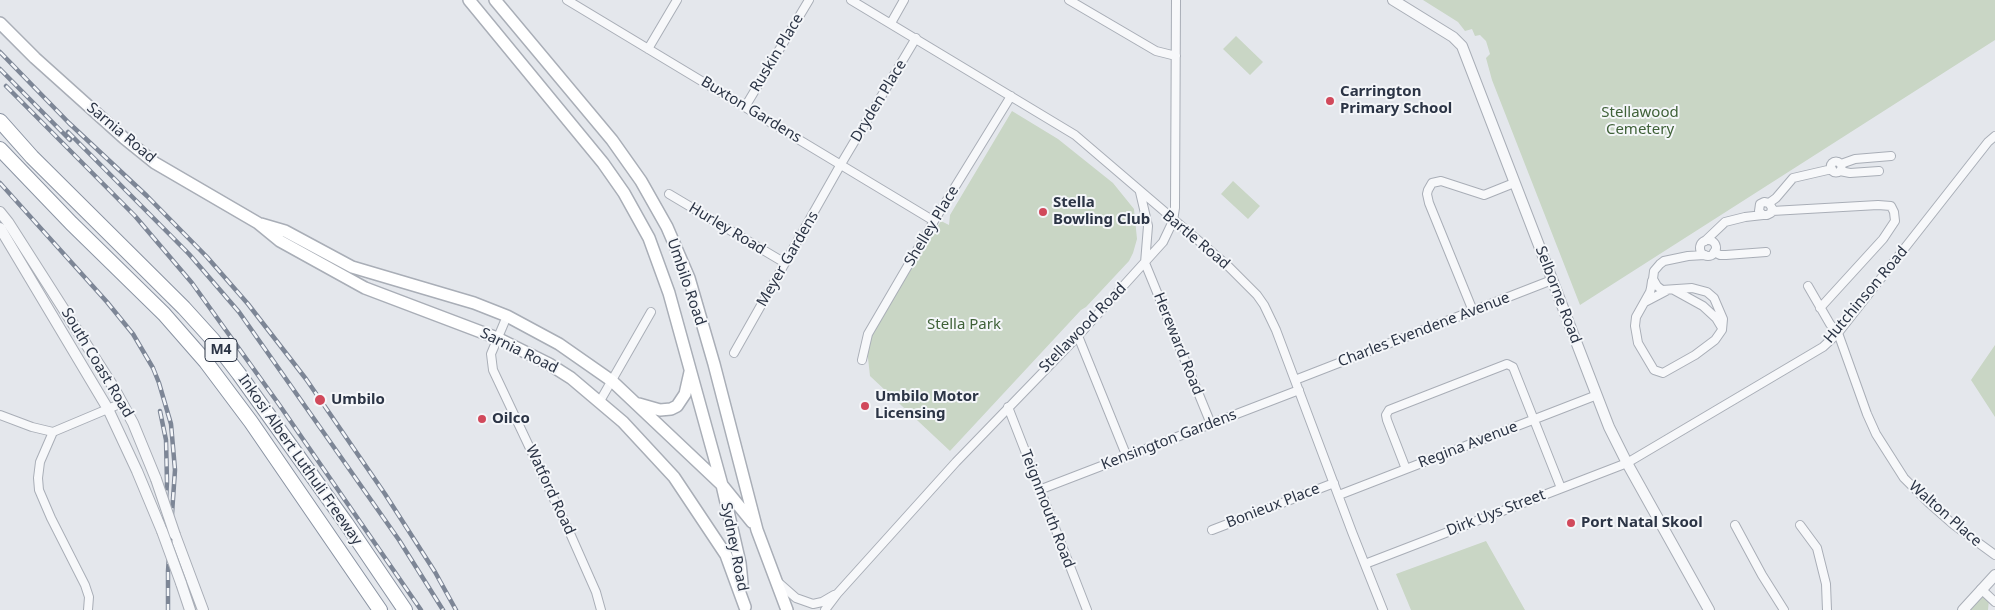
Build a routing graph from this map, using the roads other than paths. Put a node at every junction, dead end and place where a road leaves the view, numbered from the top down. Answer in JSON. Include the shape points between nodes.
{"nodes":[{"id":1,"x":469,"y":0,"type":"edge"},
{"id":2,"x":494,"y":0,"type":"edge"},
{"id":3,"x":568,"y":0,"type":"edge"},
{"id":4,"x":677,"y":0,"type":"edge"},
{"id":5,"x":809,"y":0,"type":"edge"},
{"id":6,"x":851,"y":0,"type":"edge"},
{"id":7,"x":904,"y":0,"type":"edge"},
{"id":8,"x":1069,"y":0,"type":"edge"},
{"id":9,"x":1176,"y":0,"type":"edge"},
{"id":10,"x":1394,"y":0,"type":"edge"},
{"id":11,"x":0,"y":23,"type":"edge"},
{"id":12,"x":891,"y":23,"type":"junction"},
{"id":13,"x":916,"y":38,"type":"junction"},
{"id":14,"x":648,"y":49,"type":"junction"},
{"id":15,"x":1176,"y":56,"type":"junction"},
{"id":16,"x":1011,"y":96,"type":"junction"},
{"id":17,"x":745,"y":107,"type":"junction"},
{"id":18,"x":0,"y":121,"type":"edge"},
{"id":19,"x":1995,"y":136,"type":"edge"},
{"id":20,"x":0,"y":150,"type":"edge"},
{"id":21,"x":1891,"y":156,"type":"dead end"},
{"id":22,"x":841,"y":164,"type":"junction"},
{"id":23,"x":1837,"y":168,"type":"junction"},
{"id":24,"x":1879,"y":171,"type":"dead end"},
{"id":25,"x":1514,"y":183,"type":"junction"},
{"id":26,"x":1140,"y":192,"type":"junction"},
{"id":27,"x":669,"y":194,"type":"dead end"},
{"id":28,"x":1768,"y":207,"type":"junction"},
{"id":29,"x":0,"y":212,"type":"edge"},
{"id":30,"x":1745,"y":217,"type":"junction"},
{"id":31,"x":934,"y":221,"type":"junction"},
{"id":32,"x":1173,"y":221,"type":"junction"},
{"id":33,"x":258,"y":223,"type":"junction"},
{"id":34,"x":0,"y":228,"type":"edge"},
{"id":35,"x":1715,"y":232,"type":"junction"},
{"id":36,"x":1704,"y":242,"type":"junction"},
{"id":37,"x":1715,"y":244,"type":"junction"},
{"id":38,"x":1714,"y":252,"type":"junction"},
{"id":39,"x":1766,"y":252,"type":"dead end"},
{"id":40,"x":1705,"y":255,"type":"junction"},
{"id":41,"x":1688,"y":256,"type":"junction"},
{"id":42,"x":785,"y":263,"type":"junction"},
{"id":43,"x":1145,"y":263,"type":"junction"},
{"id":44,"x":1653,"y":279,"type":"junction"},
{"id":45,"x":1552,"y":280,"type":"junction"},
{"id":46,"x":1808,"y":286,"type":"dead end"},
{"id":47,"x":1670,"y":290,"type":"junction"},
{"id":48,"x":1645,"y":302,"type":"junction"},
{"id":49,"x":1820,"y":308,"type":"junction"},
{"id":50,"x":1473,"y":311,"type":"junction"},
{"id":51,"x":651,"y":312,"type":"dead end"},
{"id":52,"x":507,"y":316,"type":"junction"},
{"id":53,"x":1722,"y":329,"type":"junction"},
{"id":54,"x":1838,"y":333,"type":"junction"},
{"id":55,"x":1078,"y":336,"type":"junction"},
{"id":56,"x":497,"y":338,"type":"junction"},
{"id":57,"x":734,"y":353,"type":"dead end"},
{"id":58,"x":862,"y":360,"type":"dead end"},
{"id":59,"x":691,"y":370,"type":"junction"},
{"id":60,"x":1295,"y":380,"type":"junction"},
{"id":61,"x":612,"y":381,"type":"junction"},
{"id":62,"x":1299,"y":390,"type":"junction"},
{"id":63,"x":1597,"y":395,"type":"junction"},
{"id":64,"x":600,"y":401,"type":"junction"},
{"id":65,"x":122,"y":403,"type":"junction"},
{"id":66,"x":635,"y":403,"type":"junction"},
{"id":67,"x":1008,"y":407,"type":"junction"},
{"id":68,"x":108,"y":409,"type":"junction"},
{"id":69,"x":0,"y":415,"type":"edge"},
{"id":70,"x":1533,"y":419,"type":"junction"},
{"id":71,"x":1211,"y":424,"type":"junction"},
{"id":72,"x":53,"y":432,"type":"junction"},
{"id":73,"x":1127,"y":457,"type":"junction"},
{"id":74,"x":1627,"y":463,"type":"junction"},
{"id":75,"x":1406,"y":469,"type":"junction"},
{"id":76,"x":1334,"y":483,"type":"junction"},
{"id":77,"x":722,"y":485,"type":"junction"},
{"id":78,"x":1561,"y":488,"type":"junction"},
{"id":79,"x":1039,"y":490,"type":"junction"},
{"id":80,"x":1339,"y":495,"type":"junction"},
{"id":81,"x":1735,"y":525,"type":"dead end"},
{"id":82,"x":1800,"y":525,"type":"dead end"},
{"id":83,"x":757,"y":530,"type":"junction"},
{"id":84,"x":1212,"y":530,"type":"dead end"},
{"id":85,"x":1995,"y":554,"type":"edge"},
{"id":86,"x":1365,"y":564,"type":"junction"},
{"id":87,"x":774,"y":578,"type":"junction"},
{"id":88,"x":1990,"y":584,"type":"edge"},
{"id":89,"x":837,"y":594,"type":"junction"},
{"id":90,"x":1995,"y":602,"type":"edge"},
{"id":91,"x":745,"y":609,"type":"edge"},
{"id":92,"x":88,"y":610,"type":"edge"},
{"id":93,"x":190,"y":610,"type":"edge"},
{"id":94,"x":203,"y":610,"type":"edge"},
{"id":95,"x":380,"y":610,"type":"edge"},
{"id":96,"x":405,"y":610,"type":"edge"},
{"id":97,"x":601,"y":610,"type":"edge"},
{"id":98,"x":787,"y":610,"type":"edge"},
{"id":99,"x":825,"y":610,"type":"edge"},
{"id":100,"x":1087,"y":610,"type":"edge"},
{"id":101,"x":1384,"y":610,"type":"edge"},
{"id":102,"x":1709,"y":610,"type":"edge"},
{"id":103,"x":1784,"y":610,"type":"edge"},
{"id":104,"x":1827,"y":610,"type":"edge"},
{"id":105,"x":1963,"y":610,"type":"edge"}],
"edges":[{"from":1,"to":59,"type":"main road","name":"Umbilo Road","via":[[580,133],[624,193],[649,238],[662,271]]},
{"from":2,"to":83,"type":"main road","name":"Umbilo Road","via":[[612,140],[641,181],[666,227],[688,278],[714,364]]},
{"from":3,"to":14,"type":"street","name":"Buxton Gardens"},
{"from":4,"to":14,"type":"street"},
{"from":5,"to":17,"type":"street","name":"Ruskin Place"},
{"from":6,"to":12,"type":"street","name":"Bartle Road"},
{"from":7,"to":12,"type":"street"},
{"from":8,"to":15,"type":"street","via":[[1156,51]]},
{"from":9,"to":15,"type":"street","name":"Stellawood Road"},
{"from":10,"to":25,"type":"street","name":"Selborne Road","via":[[1460,42]]},
{"from":11,"to":33,"type":"main road","name":"Sarnia Road","via":[[124,138],[155,162]]},
{"from":12,"to":13,"type":"street","name":"Bartle Road"},
{"from":13,"to":16,"type":"street","name":"Bartle Road"},
{"from":13,"to":22,"type":"street","name":"Dryden Place"},
{"from":14,"to":17,"type":"street","name":"Buxton Gardens"},
{"from":15,"to":32,"type":"street","name":"Stellawood Road"},
{"from":16,"to":26,"type":"street","name":"Bartle Road","via":[[1075,135]]},
{"from":16,"to":31,"type":"street","name":"Shelley Place"},
{"from":17,"to":22,"type":"street","name":"Buxton Gardens"},
{"from":18,"to":96,"type":"highway","name":"Inkosi Albert Luthuli Freeway","number":"M4","via":[[213,340]]},
{"from":19,"to":54,"type":"street","name":"Hutchinson Road"},
{"from":20,"to":95,"type":"highway","name":"Inkosi Albert Luthuli Freeway","number":"M4","via":[[164,314],[206,362],[252,422]]},
{"from":21,"to":23,"type":"street","via":[[1855,159]]},
{"from":22,"to":31,"type":"street","name":"Buxton Gardens"},
{"from":22,"to":42,"type":"street","name":"Meyer Gardens"},
{"from":23,"to":24,"type":"street","via":[[1850,173]]},
{"from":23,"to":28,"type":"street","via":[[1793,178]]},
{"from":25,"to":45,"type":"street","name":"Selborne Road"},
{"from":25,"to":50,"type":"street","via":[[1484,196],[1441,180],[1432,183],[1428,190],[1429,203]]},
{"from":26,"to":32,"type":"street","name":"Bartle Road"},
{"from":26,"to":43,"type":"street","via":[[1148,226]]},
{"from":27,"to":42,"type":"street","name":"Hurley Road"},
{"from":28,"to":30,"type":"street"},
{"from":28,"to":30,"type":"street","via":[[1767,215]]},
{"from":28,"to":49,"type":"street","via":[[1891,206],[1895,221],[1883,239]]},
{"from":29,"to":65,"type":"street","name":"South Coast Road"},
{"from":30,"to":35,"type":"street","via":[[1725,222]]},
{"from":31,"to":58,"type":"street","name":"Shelley Place","via":[[868,334]]},
{"from":32,"to":43,"type":"street","name":"Stellawood Road","via":[[1163,242]]},
{"from":32,"to":60,"type":"street","name":"Bartle Road","via":[[1227,265],[1257,295],[1276,330]]},
{"from":33,"to":52,"type":"main road","name":"Sarnia Road","via":[[285,231],[352,267]]},
{"from":33,"to":56,"type":"main road","name":"Sarnia Road","via":[[280,241],[365,288]]},
{"from":34,"to":68,"type":"street","name":"South Coast Road"},
{"from":35,"to":36,"type":"street"},
{"from":35,"to":37,"type":"street"},
{"from":36,"to":37,"type":"street","via":[[1712,240]]},
{"from":36,"to":40,"type":"street","via":[[1701,250]]},
{"from":36,"to":41,"type":"street"},
{"from":37,"to":38,"type":"street"},
{"from":38,"to":39,"type":"street","via":[[1720,256]]},
{"from":38,"to":40,"type":"street"},
{"from":40,"to":41,"type":"street"},
{"from":41,"to":44,"type":"street","via":[[1664,261]]},
{"from":42,"to":57,"type":"street","name":"Meyer Gardens"},
{"from":43,"to":55,"type":"street","name":"Stellawood Road"},
{"from":43,"to":71,"type":"street","name":"Hereward Road"},
{"from":44,"to":47,"type":"street","via":[[1659,288]]},
{"from":44,"to":48,"type":"street"},
{"from":45,"to":50,"type":"street","name":"Charles Evendene Avenue"},
{"from":45,"to":63,"type":"street","name":"Selborne Road"},
{"from":46,"to":49,"type":"street","name":"Walton Place"},
{"from":47,"to":48,"type":"street"},
{"from":47,"to":53,"type":"street","via":[[1703,306]]},
{"from":47,"to":53,"type":"street","via":[[1692,288],[1709,293],[1723,320]]},
{"from":48,"to":53,"type":"street","via":[[1636,317],[1638,343],[1658,373],[1695,355],[1715,340]]},
{"from":49,"to":54,"type":"street","name":"Walton Place"},
{"from":50,"to":60,"type":"street","name":"Charles Evendene Avenue"},
{"from":51,"to":61,"type":"street"},
{"from":52,"to":56,"type":"street","name":"Watford Road"},
{"from":52,"to":61,"type":"main road","name":"Sarnia Road","via":[[559,344]]},
{"from":54,"to":74,"type":"street","name":"Hutchinson Road","via":[[1823,347]]},
{"from":54,"to":85,"type":"street","name":"Walton Place","via":[[1867,414],[1899,472],[1928,503]]},
{"from":55,"to":67,"type":"street","name":"Stellawood Road"},
{"from":55,"to":73,"type":"street"},
{"from":56,"to":64,"type":"main road","name":"Sarnia Road","via":[[549,364]]},
{"from":56,"to":97,"type":"street","name":"Watford Road","via":[[491,354],[493,370],[569,531]]},
{"from":59,"to":66,"type":"main road","via":[[685,394],[672,409],[660,410]]},
{"from":59,"to":77,"type":"main road","name":"Umbilo Road"},
{"from":60,"to":62,"type":"street","name":"Bartle Road"},
{"from":61,"to":64,"type":"street"},
{"from":61,"to":66,"type":"main road","name":"Sarnia Road"},
{"from":62,"to":71,"type":"street","name":"Kensington Gardens"},
{"from":62,"to":76,"type":"street","name":"Bartle Road"},
{"from":63,"to":70,"type":"street","name":"Regina Avenue"},
{"from":63,"to":74,"type":"street","name":"Selborne Road"},
{"from":64,"to":91,"type":"main road","name":"Sarnia Road","via":[[654,454],[684,491],[726,554]]},
{"from":65,"to":68,"type":"street"},
{"from":65,"to":94,"type":"street","name":"South Coast Road","bridge":true,"via":[[156,480]]},
{"from":66,"to":77,"type":"main road","name":"Sarnia Road"},
{"from":67,"to":79,"type":"street","name":"Teignmouth Road"},
{"from":67,"to":89,"type":"street","name":"Stellawood Road"},
{"from":68,"to":72,"type":"street"},
{"from":68,"to":93,"type":"street","name":"South Coast Road","bridge":true,"via":[[162,531]]},
{"from":69,"to":72,"type":"street"},
{"from":70,"to":75,"type":"street","name":"Regina Avenue"},
{"from":70,"to":75,"type":"street","via":[[1512,367],[1507,364],[1389,410],[1386,415]]},
{"from":70,"to":78,"type":"street"},
{"from":71,"to":73,"type":"street","name":"Kensington Gardens"},
{"from":72,"to":92,"type":"street","via":[[40,462],[39,490],[85,585],[89,597]]},
{"from":73,"to":79,"type":"street","name":"Kensington Gardens"},
{"from":74,"to":78,"type":"street","name":"Dirk Uys Street"},
{"from":74,"to":102,"type":"street","name":"Selborne Road"},
{"from":75,"to":80,"type":"street","name":"Regina Avenue"},
{"from":76,"to":80,"type":"street","name":"Bartle Road"},
{"from":76,"to":84,"type":"street","name":"Bonieux Place"},
{"from":77,"to":83,"type":"main road","name":"Sarnia Road"},
{"from":77,"to":91,"type":"main road","name":"Sydney Road","via":[[740,563]]},
{"from":78,"to":86,"type":"street","name":"Dirk Uys Street"},
{"from":79,"to":100,"type":"street","name":"Teignmouth Road"},
{"from":80,"to":86,"type":"street","name":"Bartle Road"},
{"from":81,"to":103,"type":"street"},
{"from":82,"to":104,"type":"street","via":[[1819,554],[1826,584]]},
{"from":83,"to":87,"type":"main road","name":"Umbilo Road"},
{"from":86,"to":101,"type":"street","name":"Bartle Road"},
{"from":87,"to":89,"type":"street","name":"Stellawood Road","via":[[788,592],[813,604]]},
{"from":87,"to":98,"type":"main road","name":"Umbilo Road"},
{"from":88,"to":90,"type":"street"},
{"from":88,"to":105,"type":"street"},
{"from":89,"to":99,"type":"street","name":"Stellawood Road"}]}
